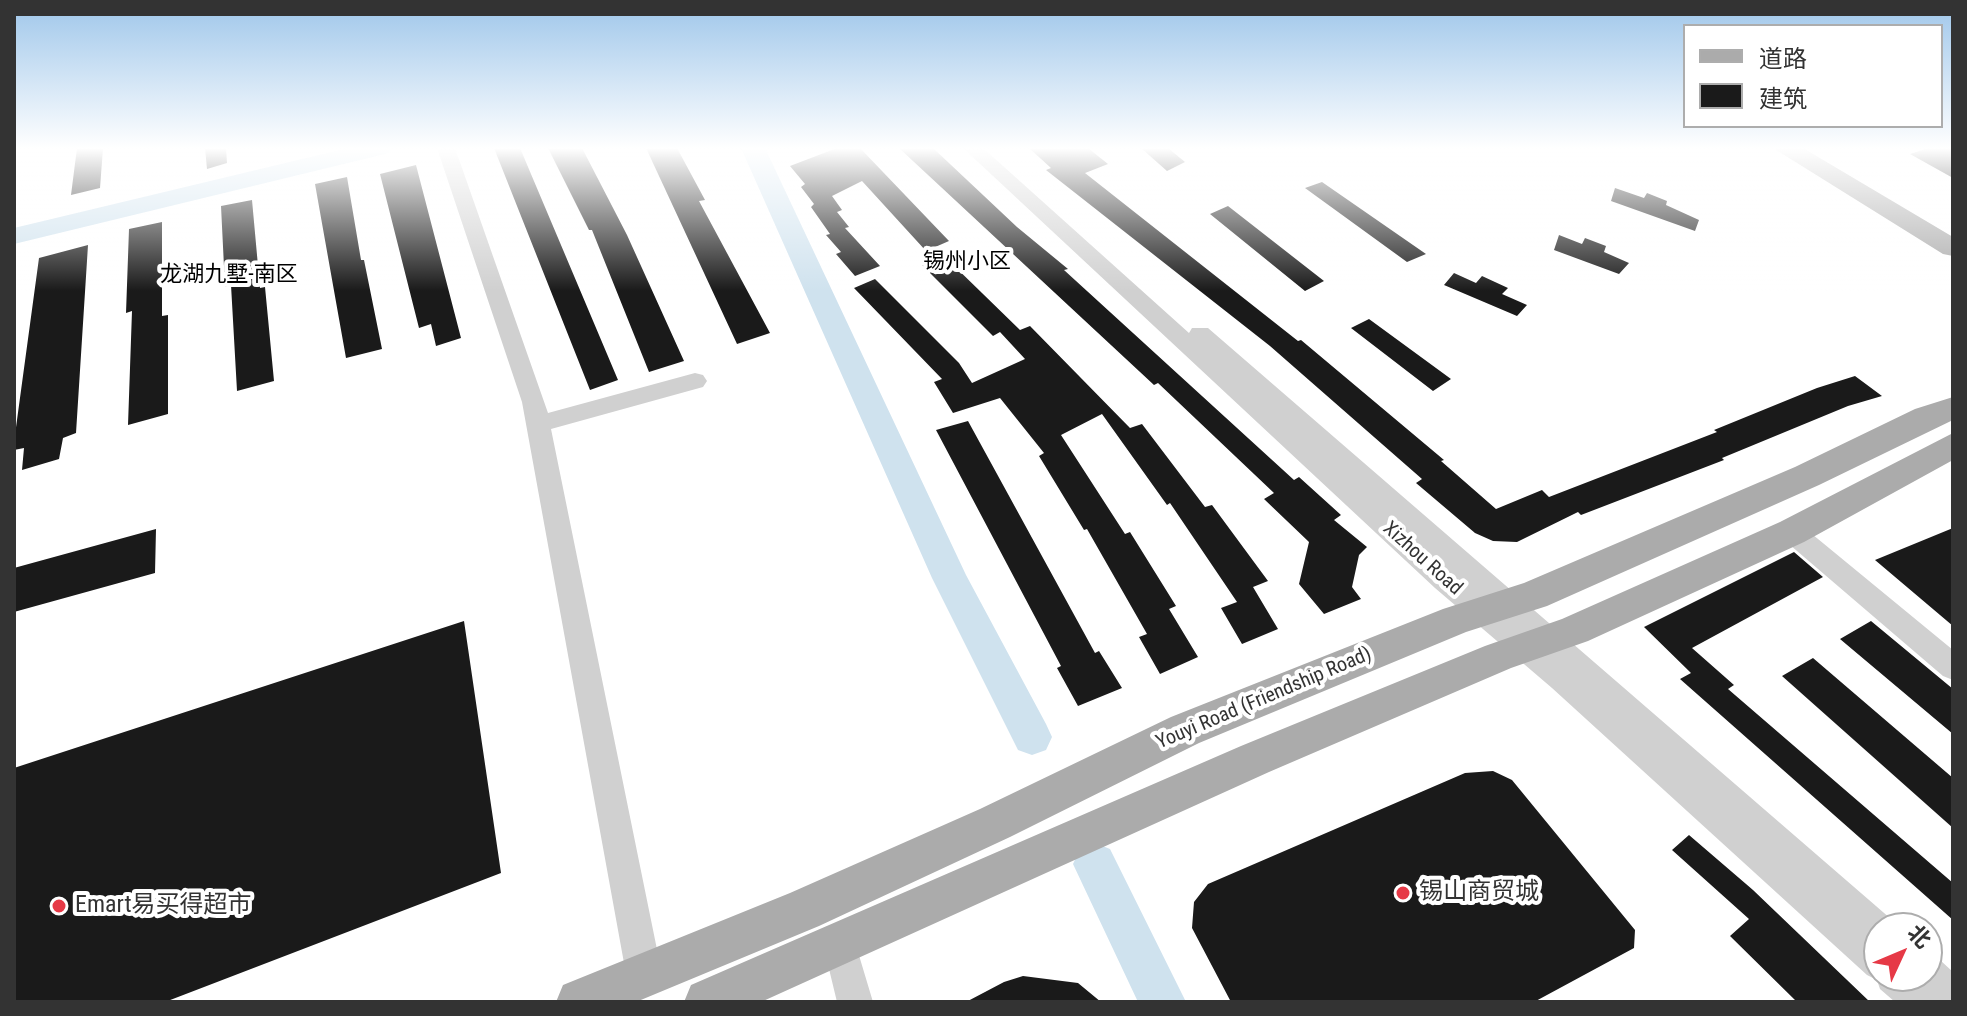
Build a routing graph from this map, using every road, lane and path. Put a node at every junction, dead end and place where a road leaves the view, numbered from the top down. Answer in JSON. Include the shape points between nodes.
{"nodes":[{"id":1,"x":462,"y":195,"type":"edge"},
{"id":2,"x":1026,"y":195,"type":"edge"},
{"id":3,"x":1043,"y":195,"type":"edge"},
{"id":4,"x":1865,"y":195,"type":"edge"},
{"id":5,"x":1899,"y":195,"type":"edge"},
{"id":6,"x":1953,"y":227,"type":"edge"},
{"id":7,"x":1953,"y":248,"type":"edge"},
{"id":8,"x":695,"y":381,"type":"dead end"},
{"id":9,"x":1953,"y":408,"type":"edge"},
{"id":10,"x":538,"y":424,"type":"junction"},
{"id":11,"x":1953,"y":445,"type":"edge"},
{"id":12,"x":1792,"y":532,"type":"junction"},
{"id":13,"x":1495,"y":607,"type":"junction"},
{"id":14,"x":1537,"y":643,"type":"junction"},
{"id":15,"x":1953,"y":667,"type":"edge"},
{"id":16,"x":1863,"y":918,"type":"edge"},
{"id":17,"x":840,"y":944,"type":"junction"},
{"id":18,"x":1863,"y":948,"type":"edge"},
{"id":19,"x":644,"y":974,"type":"junction"},
{"id":20,"x":580,"y":1002,"type":"edge"},
{"id":21,"x":708,"y":1002,"type":"edge"},
{"id":22,"x":855,"y":1002,"type":"edge"}],
"edges":[{"from":1,"to":10,"type":"street"},
{"from":2,"to":13,"type":"street","name":"Xizhou Road"},
{"from":3,"to":13,"type":"street","name":"Xizhou Road"},
{"from":4,"to":7,"type":"main road"},
{"from":5,"to":6,"type":"main road"},
{"from":8,"to":10,"type":"street"},
{"from":9,"to":13,"type":"main road","name":"Youyi Road (Friendship Road)","via":[[1534,595]]},
{"from":10,"to":19,"type":"street"},
{"from":11,"to":12,"type":"main road"},
{"from":12,"to":14,"type":"main road"},
{"from":12,"to":15,"type":"street"},
{"from":13,"to":14,"type":"street","name":"Xizhou Road"},
{"from":13,"to":19,"type":"main road","name":"Youyi Road (Friendship Road)","via":[[1185,730],[803,910]]},
{"from":14,"to":16,"type":"street","name":"Xizhou Road"},
{"from":14,"to":17,"type":"main road","via":[[1255,759]]},
{"from":14,"to":18,"type":"street","name":"Xizhou Road"},
{"from":17,"to":21,"type":"main road"},
{"from":17,"to":22,"type":"street"},
{"from":19,"to":20,"type":"main road","name":"Youyi Road (Friendship Road)"}]}
